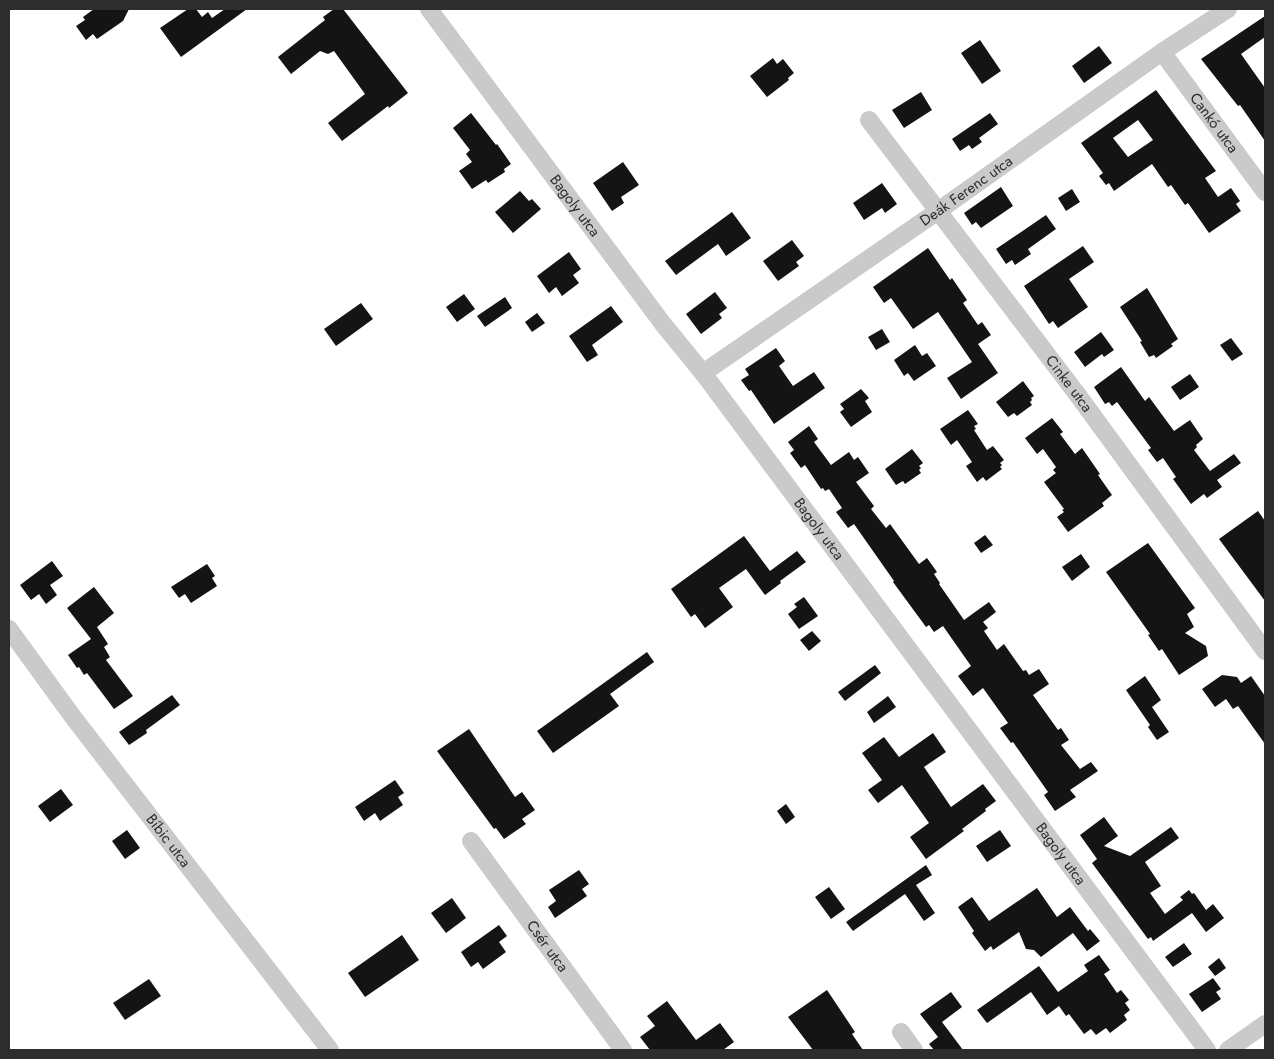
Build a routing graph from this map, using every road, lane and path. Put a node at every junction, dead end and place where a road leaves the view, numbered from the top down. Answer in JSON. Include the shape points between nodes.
{"nodes":[{"id":1,"x":430,"y":9,"type":"edge"},
{"id":2,"x":1228,"y":9,"type":"edge"},
{"id":3,"x":1162,"y":52,"type":"junction"},
{"id":4,"x":869,"y":120,"type":"dead end"},
{"id":5,"x":1265,"y":192,"type":"edge"},
{"id":6,"x":938,"y":212,"type":"junction"},
{"id":7,"x":703,"y":373,"type":"junction"},
{"id":8,"x":9,"y":629,"type":"edge"},
{"id":9,"x":1265,"y":651,"type":"edge"},
{"id":10,"x":471,"y":842,"type":"dead end"},
{"id":11,"x":1265,"y":1024,"type":"edge"},
{"id":12,"x":901,"y":1032,"type":"dead end"},
{"id":13,"x":330,"y":1050,"type":"edge"},
{"id":14,"x":623,"y":1050,"type":"edge"},
{"id":15,"x":914,"y":1050,"type":"edge"},
{"id":16,"x":1207,"y":1050,"type":"edge"},
{"id":17,"x":1228,"y":1050,"type":"edge"}],
"edges":[{"from":1,"to":7,"type":"street","name":"Bagoly utca"},
{"from":2,"to":3,"type":"street","name":"Deák Ferenc utca"},
{"from":3,"to":5,"type":"street","name":"Cankó utca"},
{"from":3,"to":6,"type":"street","name":"Deák Ferenc utca"},
{"from":4,"to":6,"type":"street","name":"Cinke utca"},
{"from":6,"to":7,"type":"street","name":"Deák Ferenc utca"},
{"from":6,"to":9,"type":"street","name":"Cinke utca","via":[[1072,387]]},
{"from":7,"to":16,"type":"street","name":"Bagoly utca"},
{"from":8,"to":13,"type":"street","name":"Bíbic utca","via":[[79,725]]},
{"from":10,"to":14,"type":"street","name":"Csér utca"},
{"from":11,"to":17,"type":"street"},
{"from":12,"to":15,"type":"street"}]}
